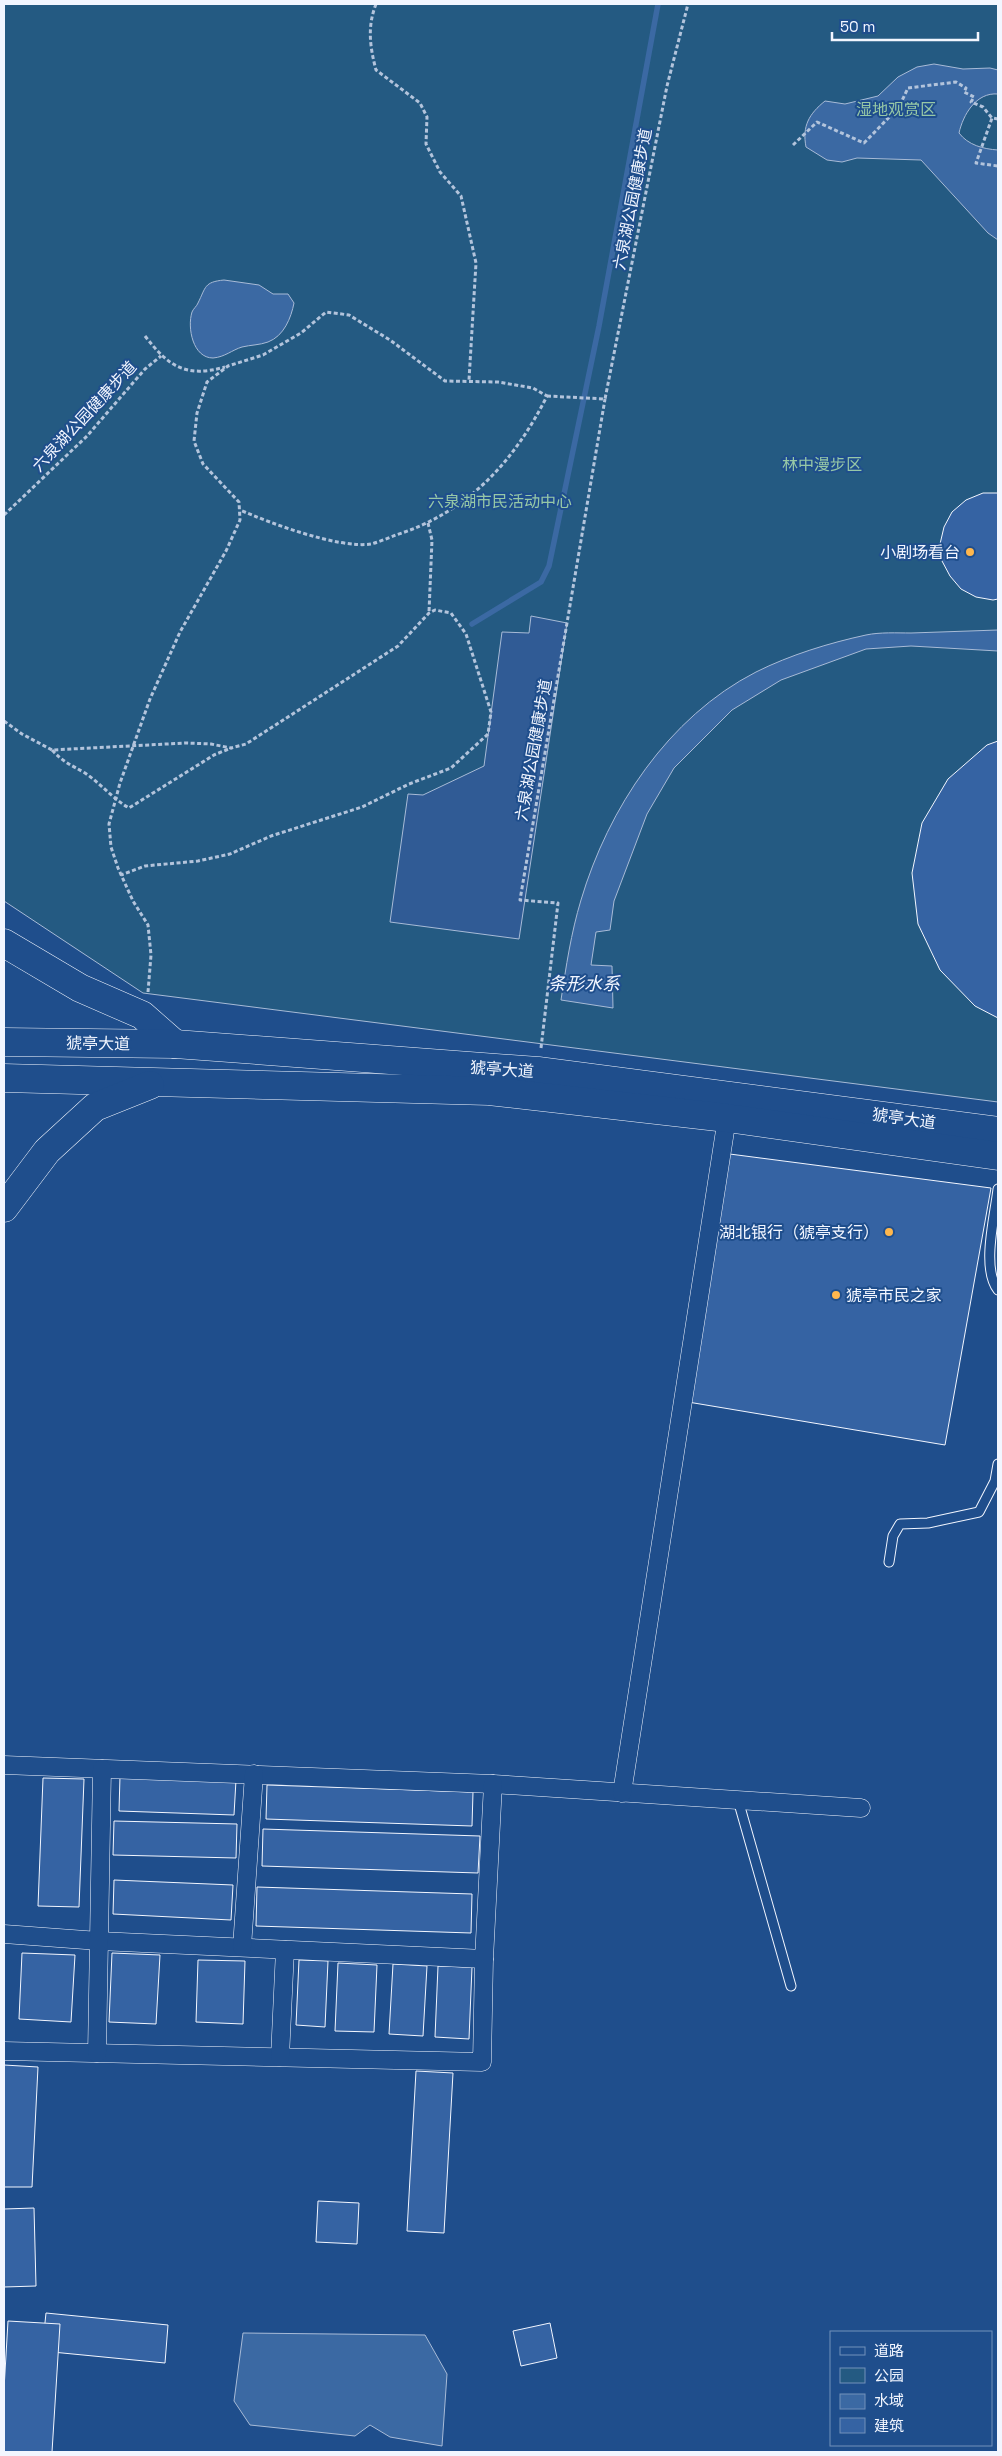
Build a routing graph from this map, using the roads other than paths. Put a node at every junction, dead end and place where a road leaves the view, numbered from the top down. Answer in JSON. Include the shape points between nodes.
{"nodes":[{"id":1,"x":4,"y":943,"type":"edge"},
{"id":2,"x":4,"y":1042,"type":"edge"},
{"id":3,"x":175,"y":1044,"type":"junction"},
{"id":4,"x":4,"y":1078,"type":"edge"},
{"id":5,"x":161,"y":1081,"type":"junction"},
{"id":6,"x":727,"y":1118,"type":"junction"},
{"id":7,"x":998,"y":1131,"type":"edge"},
{"id":8,"x":998,"y":1156,"type":"edge"},
{"id":9,"x":998,"y":1189,"type":"edge"},
{"id":10,"x":4,"y":1208,"type":"edge"},
{"id":11,"x":998,"y":1290,"type":"edge"},
{"id":12,"x":998,"y":1464,"type":"edge"},
{"id":13,"x":889,"y":1562,"type":"dead end"},
{"id":14,"x":4,"y":1765,"type":"edge"},
{"id":15,"x":102,"y":1770,"type":"junction"},
{"id":16,"x":254,"y":1774,"type":"junction"},
{"id":17,"x":493,"y":1784,"type":"junction"},
{"id":18,"x":622,"y":1793,"type":"junction"},
{"id":19,"x":738,"y":1800,"type":"junction"},
{"id":20,"x":861,"y":1808,"type":"dead end"},
{"id":21,"x":4,"y":1934,"type":"edge"},
{"id":22,"x":99,"y":1942,"type":"junction"},
{"id":23,"x":242,"y":1947,"type":"junction"},
{"id":24,"x":285,"y":1950,"type":"junction"},
{"id":25,"x":484,"y":1959,"type":"junction"},
{"id":26,"x":791,"y":1986,"type":"dead end"},
{"id":27,"x":4,"y":2051,"type":"edge"},
{"id":28,"x":97,"y":2053,"type":"junction"},
{"id":29,"x":280,"y":2058,"type":"junction"}],
"edges":[{"from":1,"to":3,"type":"highway","via":[[80,988],[142,1015]]},
{"from":2,"to":3,"type":"highway","name":"猇亭大道"},
{"from":3,"to":7,"type":"highway","name":"猇亭大道","via":[[538,1072]]},
{"from":4,"to":5,"type":"highway","name":"猇亭大道"},
{"from":5,"to":6,"type":"highway","name":"猇亭大道","via":[[489,1091]]},
{"from":5,"to":10,"type":"highway","via":[[95,1107],[47,1151]]},
{"from":6,"to":8,"type":"highway","name":"猇亭大道"},
{"from":6,"to":18,"type":"street"},
{"from":9,"to":11,"type":"lane","via":[[990,1254],[992,1282]]},
{"from":12,"to":13,"type":"lane","via":[[995,1481],[979,1512],[928,1523],[900,1524]]},
{"from":14,"to":15,"type":"street"},
{"from":15,"to":16,"type":"street"},
{"from":15,"to":22,"type":"street"},
{"from":16,"to":17,"type":"street"},
{"from":16,"to":23,"type":"street"},
{"from":17,"to":18,"type":"street"},
{"from":17,"to":25,"type":"street"},
{"from":18,"to":19,"type":"street"},
{"from":19,"to":20,"type":"street"},
{"from":19,"to":26,"type":"lane"},
{"from":21,"to":22,"type":"street"},
{"from":22,"to":23,"type":"street"},
{"from":22,"to":28,"type":"street"},
{"from":23,"to":24,"type":"street"},
{"from":24,"to":25,"type":"street"},
{"from":24,"to":29,"type":"street"},
{"from":25,"to":29,"type":"street","via":[[482,2062]]},
{"from":27,"to":28,"type":"street"},
{"from":28,"to":29,"type":"street"}]}
